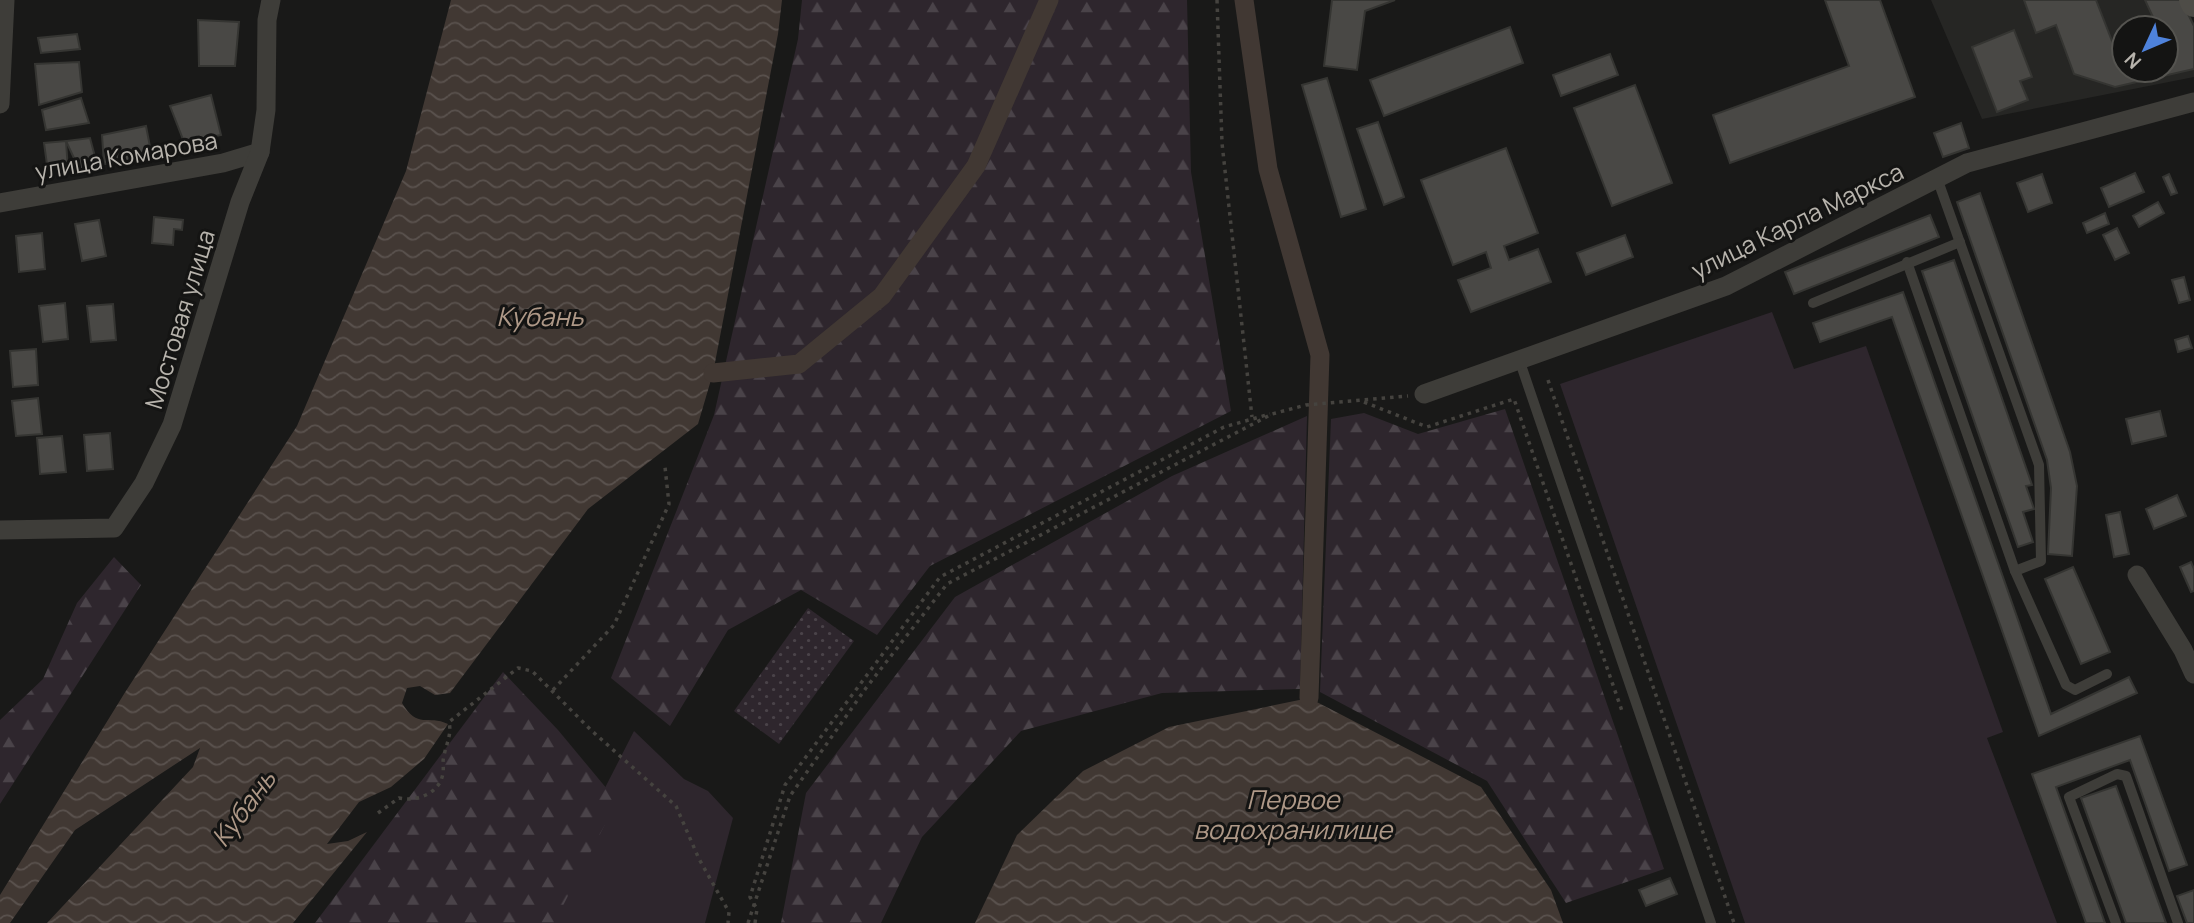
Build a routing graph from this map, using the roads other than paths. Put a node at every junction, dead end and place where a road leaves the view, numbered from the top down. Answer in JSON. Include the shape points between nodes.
{"nodes":[{"id":1,"x":5,"y":0,"type":"edge"},
{"id":2,"x":271,"y":0,"type":"edge"},
{"id":3,"x":2194,"y":102,"type":"edge"},
{"id":4,"x":0,"y":104,"type":"edge"},
{"id":5,"x":260,"y":152,"type":"junction"},
{"id":6,"x":1937,"y":178,"type":"junction"},
{"id":7,"x":0,"y":203,"type":"edge"},
{"id":8,"x":1959,"y":242,"type":"junction"},
{"id":9,"x":1907,"y":262,"type":"junction"},
{"id":10,"x":1814,"y":303,"type":"dead end"},
{"id":11,"x":1520,"y":362,"type":"junction"},
{"id":12,"x":1424,"y":394,"type":"road end"},
{"id":13,"x":0,"y":530,"type":"edge"},
{"id":14,"x":2015,"y":571,"type":"junction"},
{"id":15,"x":2137,"y":575,"type":"dead end"},
{"id":16,"x":2107,"y":674,"type":"dead end"},
{"id":17,"x":2194,"y":674,"type":"edge"},
{"id":18,"x":1711,"y":923,"type":"edge"},
{"id":19,"x":2116,"y":923,"type":"edge"},
{"id":20,"x":2178,"y":923,"type":"edge"}],
"edges":[{"from":1,"to":4,"type":"street"},
{"from":2,"to":5,"type":"street","name":"Мостовая улица","via":[[267,110]]},
{"from":3,"to":6,"type":"street","name":"улица Карла Маркса","via":[[1967,163]]},
{"from":5,"to":7,"type":"street","name":"улица Комарова","via":[[223,163]]},
{"from":5,"to":13,"type":"street","name":"Мостовая улица","via":[[240,202],[172,425],[144,483],[114,528]]},
{"from":6,"to":8,"type":"lane"},
{"from":6,"to":11,"type":"street","name":"улица Карла Маркса","via":[[1726,286]]},
{"from":8,"to":9,"type":"lane"},
{"from":8,"to":14,"type":"lane","via":[[2039,465],[2041,561]]},
{"from":9,"to":10,"type":"lane"},
{"from":9,"to":14,"type":"lane"},
{"from":11,"to":12,"type":"street","name":"улица Карла Маркса"},
{"from":11,"to":18,"type":"lane"},
{"from":14,"to":16,"type":"lane","via":[[2066,685],[2075,690]]},
{"from":15,"to":17,"type":"street"},
{"from":19,"to":20,"type":"lane","via":[[2069,797],[2118,774],[2126,776]]}]}
